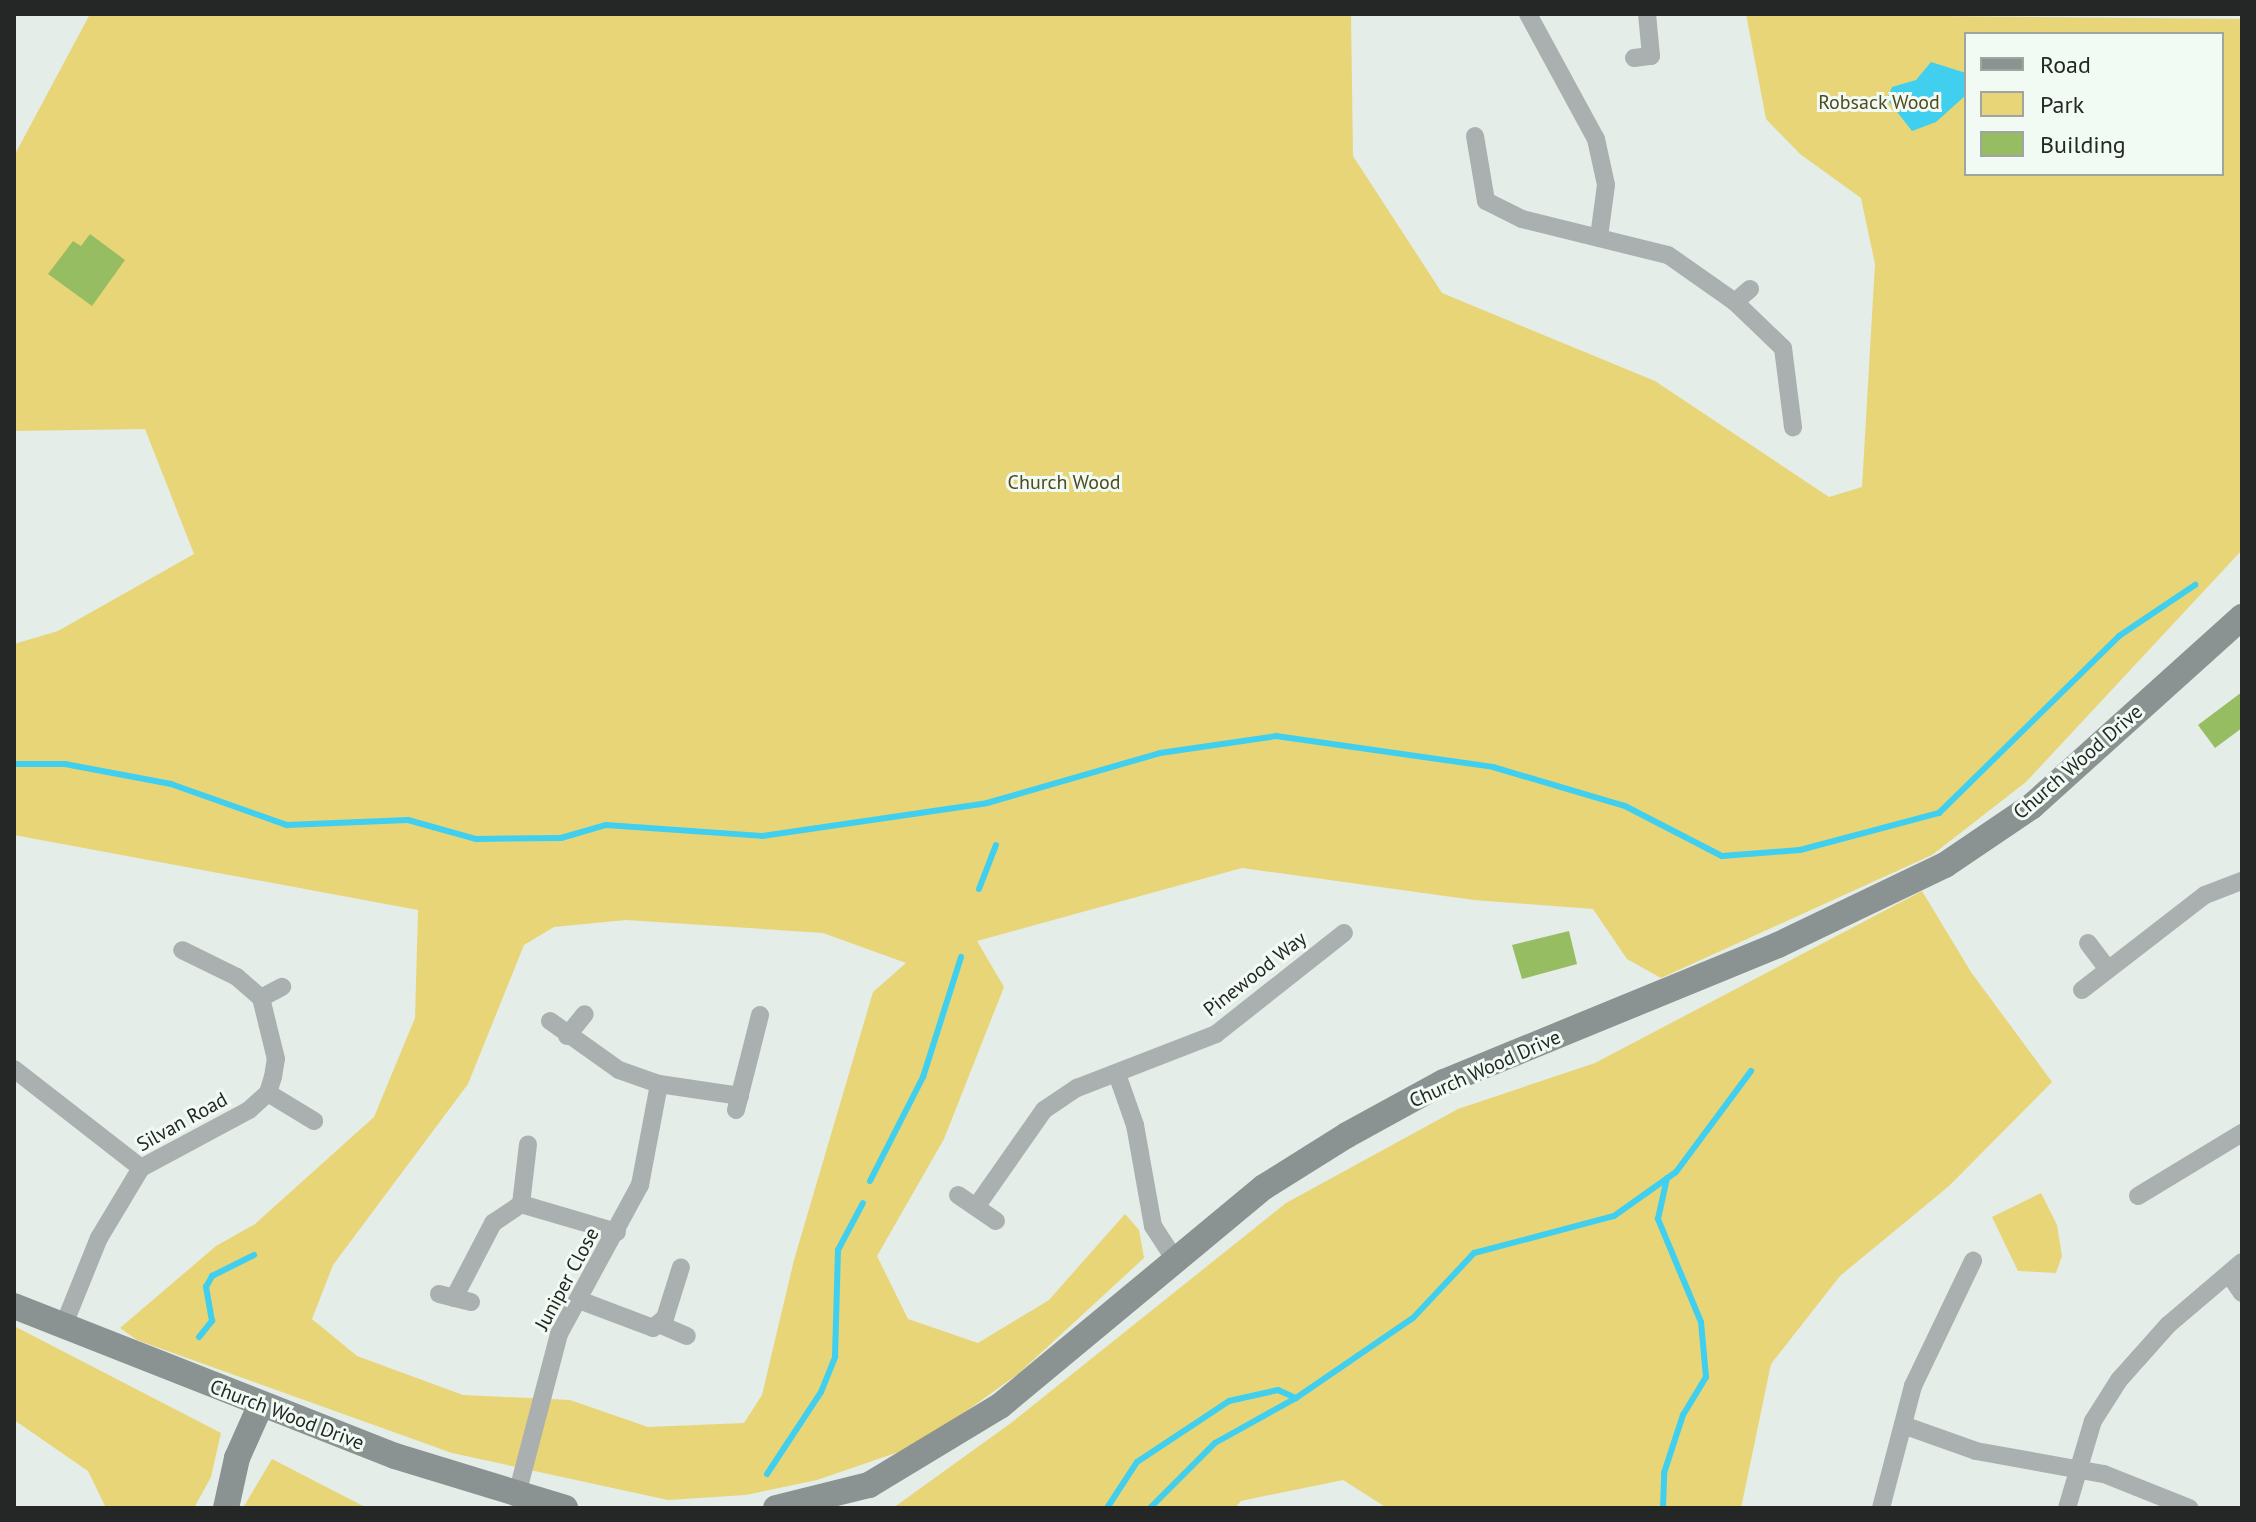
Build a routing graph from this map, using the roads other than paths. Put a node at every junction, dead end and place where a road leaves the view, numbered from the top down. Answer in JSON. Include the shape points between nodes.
{"nodes":[{"id":1,"x":1528,"y":14,"type":"edge"},
{"id":2,"x":1647,"y":14,"type":"edge"},
{"id":3,"x":1634,"y":58,"type":"dead end"},
{"id":4,"x":1475,"y":136,"type":"dead end"},
{"id":5,"x":1599,"y":237,"type":"junction"},
{"id":6,"x":1750,"y":289,"type":"dead end"},
{"id":7,"x":1735,"y":302,"type":"junction"},
{"id":8,"x":1793,"y":427,"type":"dead end"},
{"id":9,"x":2242,"y":617,"type":"edge"},
{"id":10,"x":2242,"y":881,"type":"edge"},
{"id":11,"x":1332,"y":935,"type":"dead end"},
{"id":12,"x":2088,"y":943,"type":"dead end"},
{"id":13,"x":182,"y":950,"type":"dead end"},
{"id":14,"x":2107,"y":968,"type":"junction"},
{"id":15,"x":282,"y":987,"type":"dead end"},
{"id":16,"x":2082,"y":990,"type":"dead end"},
{"id":17,"x":261,"y":998,"type":"junction"},
{"id":18,"x":585,"y":1014,"type":"dead end"},
{"id":19,"x":760,"y":1015,"type":"dead end"},
{"id":20,"x":550,"y":1021,"type":"dead end"},
{"id":21,"x":567,"y":1036,"type":"junction"},
{"id":22,"x":14,"y":1069,"type":"edge"},
{"id":23,"x":1117,"y":1074,"type":"junction"},
{"id":24,"x":659,"y":1084,"type":"junction"},
{"id":25,"x":268,"y":1093,"type":"junction"},
{"id":26,"x":314,"y":1121,"type":"dead end"},
{"id":27,"x":2242,"y":1133,"type":"edge"},
{"id":28,"x":528,"y":1144,"type":"dead end"},
{"id":29,"x":141,"y":1168,"type":"junction"},
{"id":30,"x":958,"y":1195,"type":"dead end"},
{"id":31,"x":2138,"y":1196,"type":"dead end"},
{"id":32,"x":521,"y":1204,"type":"junction"},
{"id":33,"x":976,"y":1207,"type":"junction"},
{"id":34,"x":996,"y":1221,"type":"dead end"},
{"id":35,"x":617,"y":1232,"type":"junction"},
{"id":36,"x":1174,"y":1258,"type":"junction"},
{"id":37,"x":1973,"y":1261,"type":"dead end"},
{"id":38,"x":681,"y":1267,"type":"dead end"},
{"id":39,"x":2235,"y":1268,"type":"edge"},
{"id":40,"x":2242,"y":1293,"type":"edge"},
{"id":41,"x":454,"y":1298,"type":"dead end"},
{"id":42,"x":579,"y":1300,"type":"junction"},
{"id":43,"x":14,"y":1306,"type":"edge"},
{"id":44,"x":661,"y":1325,"type":"junction"},
{"id":45,"x":63,"y":1327,"type":"junction"},
{"id":46,"x":687,"y":1336,"type":"dead end"},
{"id":47,"x":261,"y":1404,"type":"junction"},
{"id":48,"x":1903,"y":1425,"type":"junction"},
{"id":49,"x":2079,"y":1470,"type":"junction"},
{"id":50,"x":516,"y":1498,"type":"junction"},
{"id":51,"x":827,"y":1503,"type":"edge"},
{"id":52,"x":226,"y":1508,"type":"edge"},
{"id":53,"x":565,"y":1508,"type":"edge"},
{"id":54,"x":776,"y":1508,"type":"edge"},
{"id":55,"x":1881,"y":1508,"type":"edge"},
{"id":56,"x":2067,"y":1508,"type":"edge"},
{"id":57,"x":2189,"y":1508,"type":"edge"}],
"edges":[{"from":1,"to":5,"type":"street","via":[[1596,139],[1606,185]]},
{"from":2,"to":3,"type":"street","via":[[1651,56]]},
{"from":4,"to":5,"type":"street","via":[[1468,162],[1486,201],[1522,219]]},
{"from":5,"to":7,"type":"street","via":[[1668,255]]},
{"from":6,"to":7,"type":"street"},
{"from":7,"to":8,"type":"street","via":[[1783,348]]},
{"from":9,"to":36,"type":"street","name":"Church Wood Drive","via":[[2032,806],[1945,865],[1778,945],[1444,1082],[1264,1187]]},
{"from":10,"to":14,"type":"street","via":[[2205,895]]},
{"from":11,"to":23,"type":"street","name":"Pinewood Way","via":[[1216,1034]]},
{"from":12,"to":14,"type":"street"},
{"from":13,"to":17,"type":"street","via":[[237,977]]},
{"from":14,"to":16,"type":"street"},
{"from":15,"to":17,"type":"street"},
{"from":17,"to":25,"type":"street","via":[[276,1059]]},
{"from":18,"to":21,"type":"street"},
{"from":19,"to":24,"type":"street","via":[[738,1103]]},
{"from":20,"to":21,"type":"street"},
{"from":21,"to":24,"type":"street","via":[[593,1057]]},
{"from":22,"to":29,"type":"street"},
{"from":23,"to":33,"type":"street","name":"Pinewood Way","via":[[1044,1110]]},
{"from":23,"to":36,"type":"street","via":[[1135,1125],[1153,1226]]},
{"from":24,"to":35,"type":"street","name":"Juniper Close","via":[[640,1185]]},
{"from":25,"to":26,"type":"street"},
{"from":25,"to":29,"type":"street","name":"Silvan Road","via":[[249,1110]]},
{"from":27,"to":31,"type":"street"},
{"from":28,"to":32,"type":"street"},
{"from":29,"to":45,"type":"street","name":"Silvan Road","via":[[99,1238]]},
{"from":30,"to":33,"type":"street"},
{"from":32,"to":35,"type":"street"},
{"from":32,"to":41,"type":"street","via":[[493,1223]]},
{"from":33,"to":34,"type":"street"},
{"from":35,"to":42,"type":"street","name":"Juniper Close"},
{"from":36,"to":51,"type":"street","name":"Church Wood Drive","via":[[1000,1406],[869,1485]]},
{"from":37,"to":48,"type":"street","via":[[1913,1386]]},
{"from":38,"to":44,"type":"street"},
{"from":39,"to":40,"type":"street"},
{"from":39,"to":49,"type":"street","via":[[2168,1325],[2119,1380],[2093,1421]]},
{"from":42,"to":44,"type":"street","via":[[636,1325]]},
{"from":42,"to":50,"type":"street","name":"Juniper Close","via":[[559,1334]]},
{"from":43,"to":45,"type":"street","name":"Church Wood Drive"},
{"from":44,"to":46,"type":"street"},
{"from":45,"to":47,"type":"street","name":"Church Wood Drive"},
{"from":47,"to":50,"type":"street","name":"Church Wood Drive"},
{"from":47,"to":52,"type":"street","via":[[237,1458]]},
{"from":48,"to":49,"type":"street","via":[[1976,1451]]},
{"from":48,"to":55,"type":"street"},
{"from":49,"to":56,"type":"street"},
{"from":49,"to":57,"type":"street","via":[[2159,1492]]},
{"from":50,"to":53,"type":"street","name":"Church Wood Drive"},
{"from":51,"to":54,"type":"street","name":"Church Wood Drive"}]}
